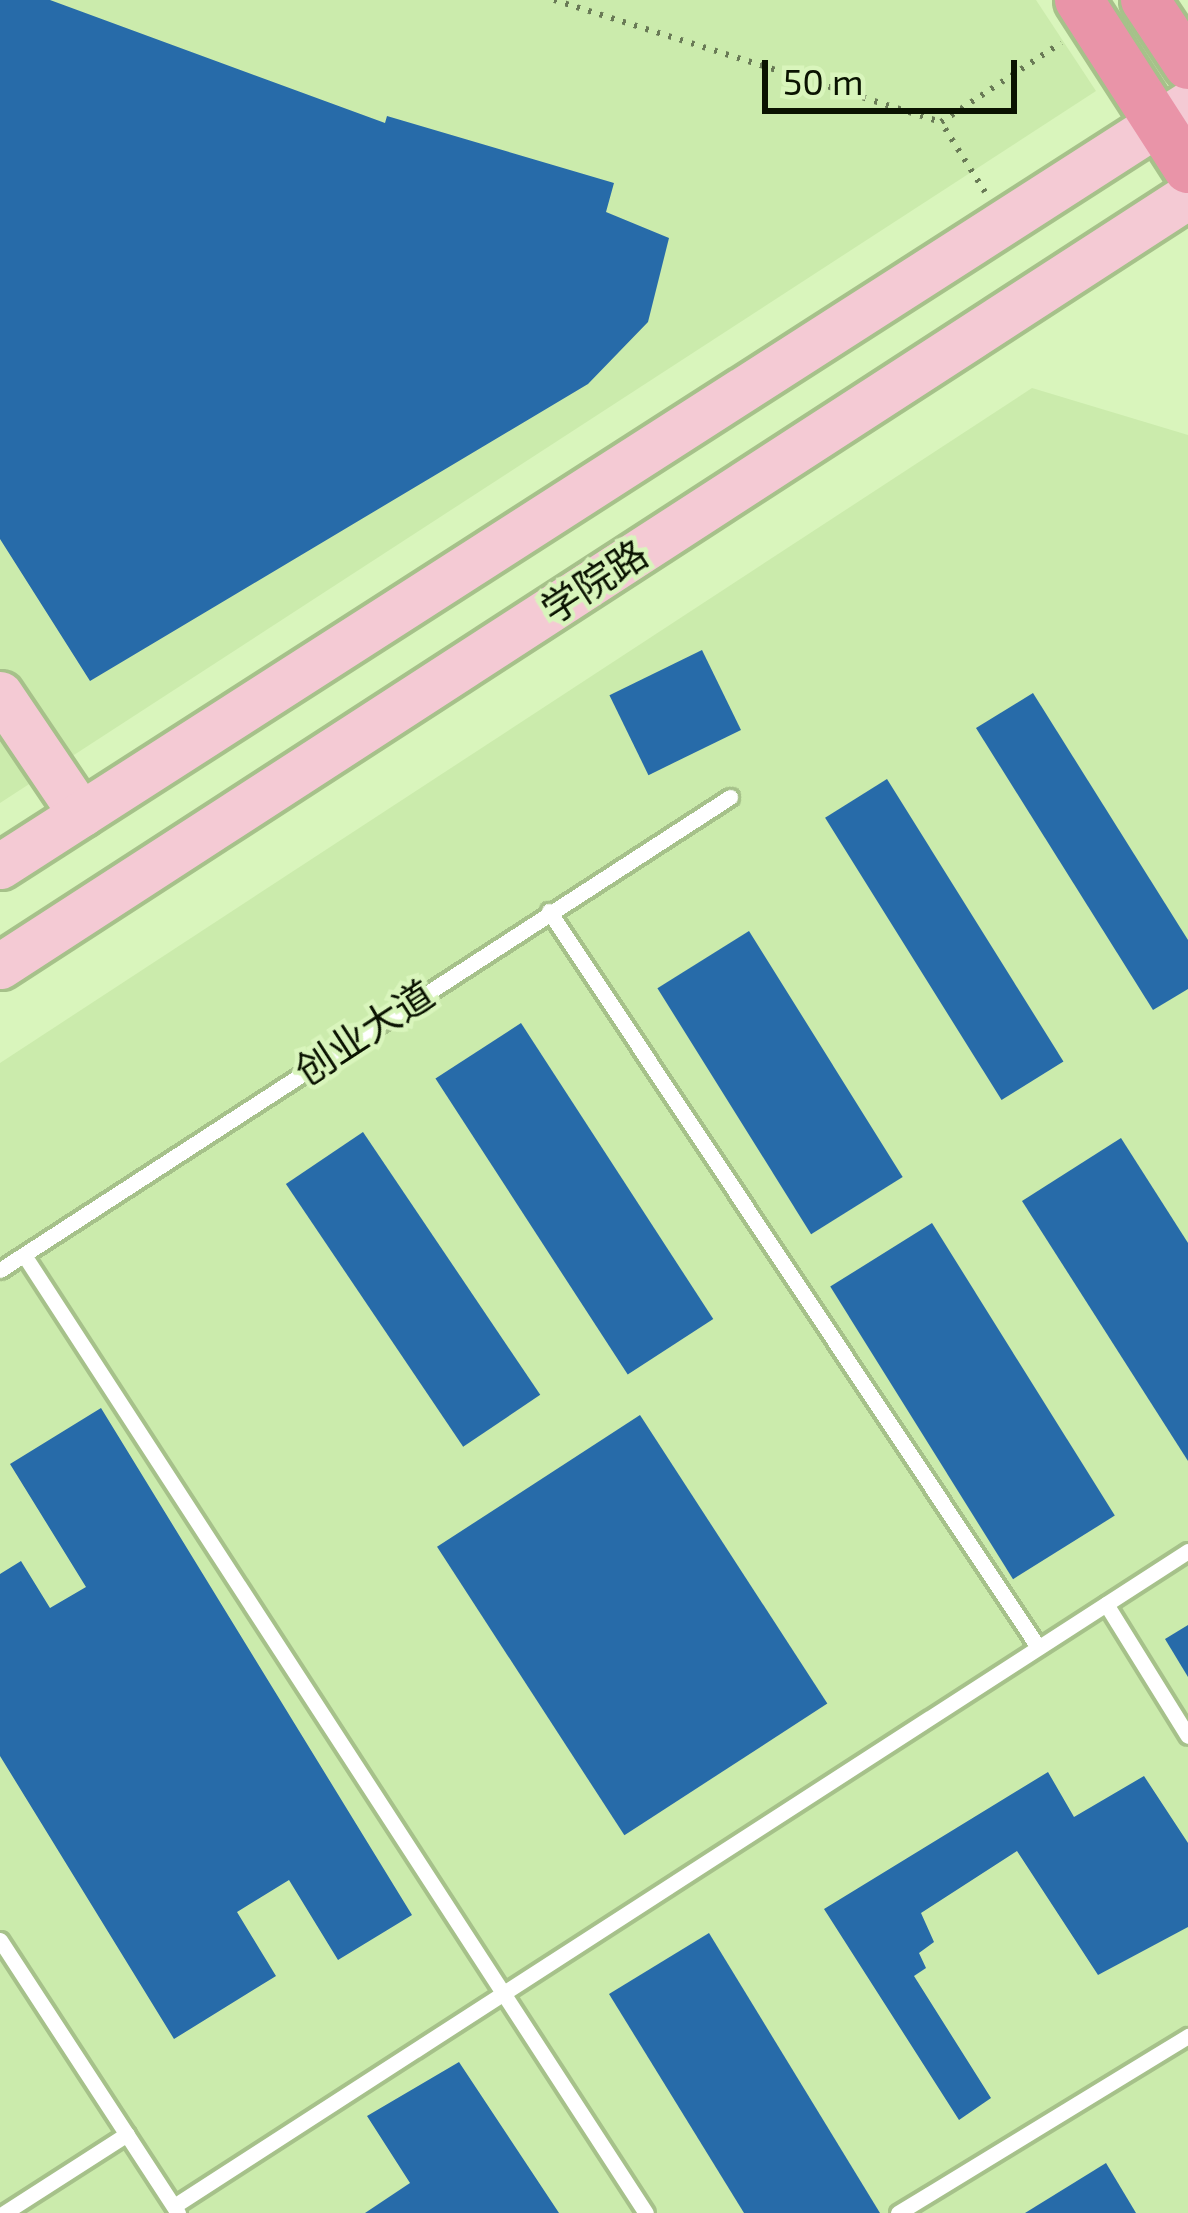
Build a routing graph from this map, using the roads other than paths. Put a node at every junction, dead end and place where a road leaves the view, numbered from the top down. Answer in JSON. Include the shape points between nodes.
{"nodes":[{"id":1,"x":1145,"y":0,"type":"edge"},
{"id":2,"x":1086,"y":11,"type":"edge"},
{"id":3,"x":1188,"y":64,"type":"edge"},
{"id":4,"x":1173,"y":112,"type":"edge"},
{"id":5,"x":1188,"y":169,"type":"edge"},
{"id":6,"x":1188,"y":196,"type":"edge"},
{"id":7,"x":0,"y":694,"type":"edge"},
{"id":8,"x":730,"y":797,"type":"dead end"},
{"id":9,"x":81,"y":814,"type":"junction"},
{"id":10,"x":0,"y":866,"type":"edge"},
{"id":11,"x":549,"y":910,"type":"junction"},
{"id":12,"x":0,"y":966,"type":"edge"},
{"id":13,"x":25,"y":1255,"type":"junction"},
{"id":14,"x":0,"y":1270,"type":"edge"},
{"id":15,"x":1188,"y":1551,"type":"edge"},
{"id":16,"x":1106,"y":1604,"type":"junction"},
{"id":17,"x":1038,"y":1647,"type":"junction"},
{"id":18,"x":1188,"y":1736,"type":"edge"},
{"id":19,"x":0,"y":1940,"type":"edge"},
{"id":20,"x":501,"y":1992,"type":"junction"},
{"id":21,"x":1188,"y":2036,"type":"edge"},
{"id":22,"x":127,"y":2134,"type":"junction"},
{"id":23,"x":176,"y":2210,"type":"edge"},
{"id":24,"x":4,"y":2213,"type":"edge"},
{"id":25,"x":646,"y":2213,"type":"edge"},
{"id":26,"x":898,"y":2213,"type":"edge"}],
"edges":[{"from":1,"to":3,"type":"main road"},
{"from":2,"to":4,"type":"main road"},
{"from":4,"to":5,"type":"main road"},
{"from":4,"to":9,"type":"main road","name":"学院路"},
{"from":6,"to":12,"type":"main road","name":"学院路"},
{"from":7,"to":9,"type":"main road"},
{"from":8,"to":11,"type":"lane","name":"创业大道"},
{"from":9,"to":10,"type":"main road","name":"学院路"},
{"from":11,"to":13,"type":"lane","name":"创业大道"},
{"from":11,"to":17,"type":"lane"},
{"from":13,"to":14,"type":"lane","name":"创业大道"},
{"from":13,"to":20,"type":"lane"},
{"from":15,"to":16,"type":"lane"},
{"from":16,"to":17,"type":"lane"},
{"from":16,"to":18,"type":"lane"},
{"from":17,"to":20,"type":"lane"},
{"from":19,"to":22,"type":"lane"},
{"from":20,"to":23,"type":"lane"},
{"from":20,"to":25,"type":"lane"},
{"from":21,"to":26,"type":"lane"},
{"from":22,"to":23,"type":"lane"},
{"from":22,"to":24,"type":"lane"}]}
